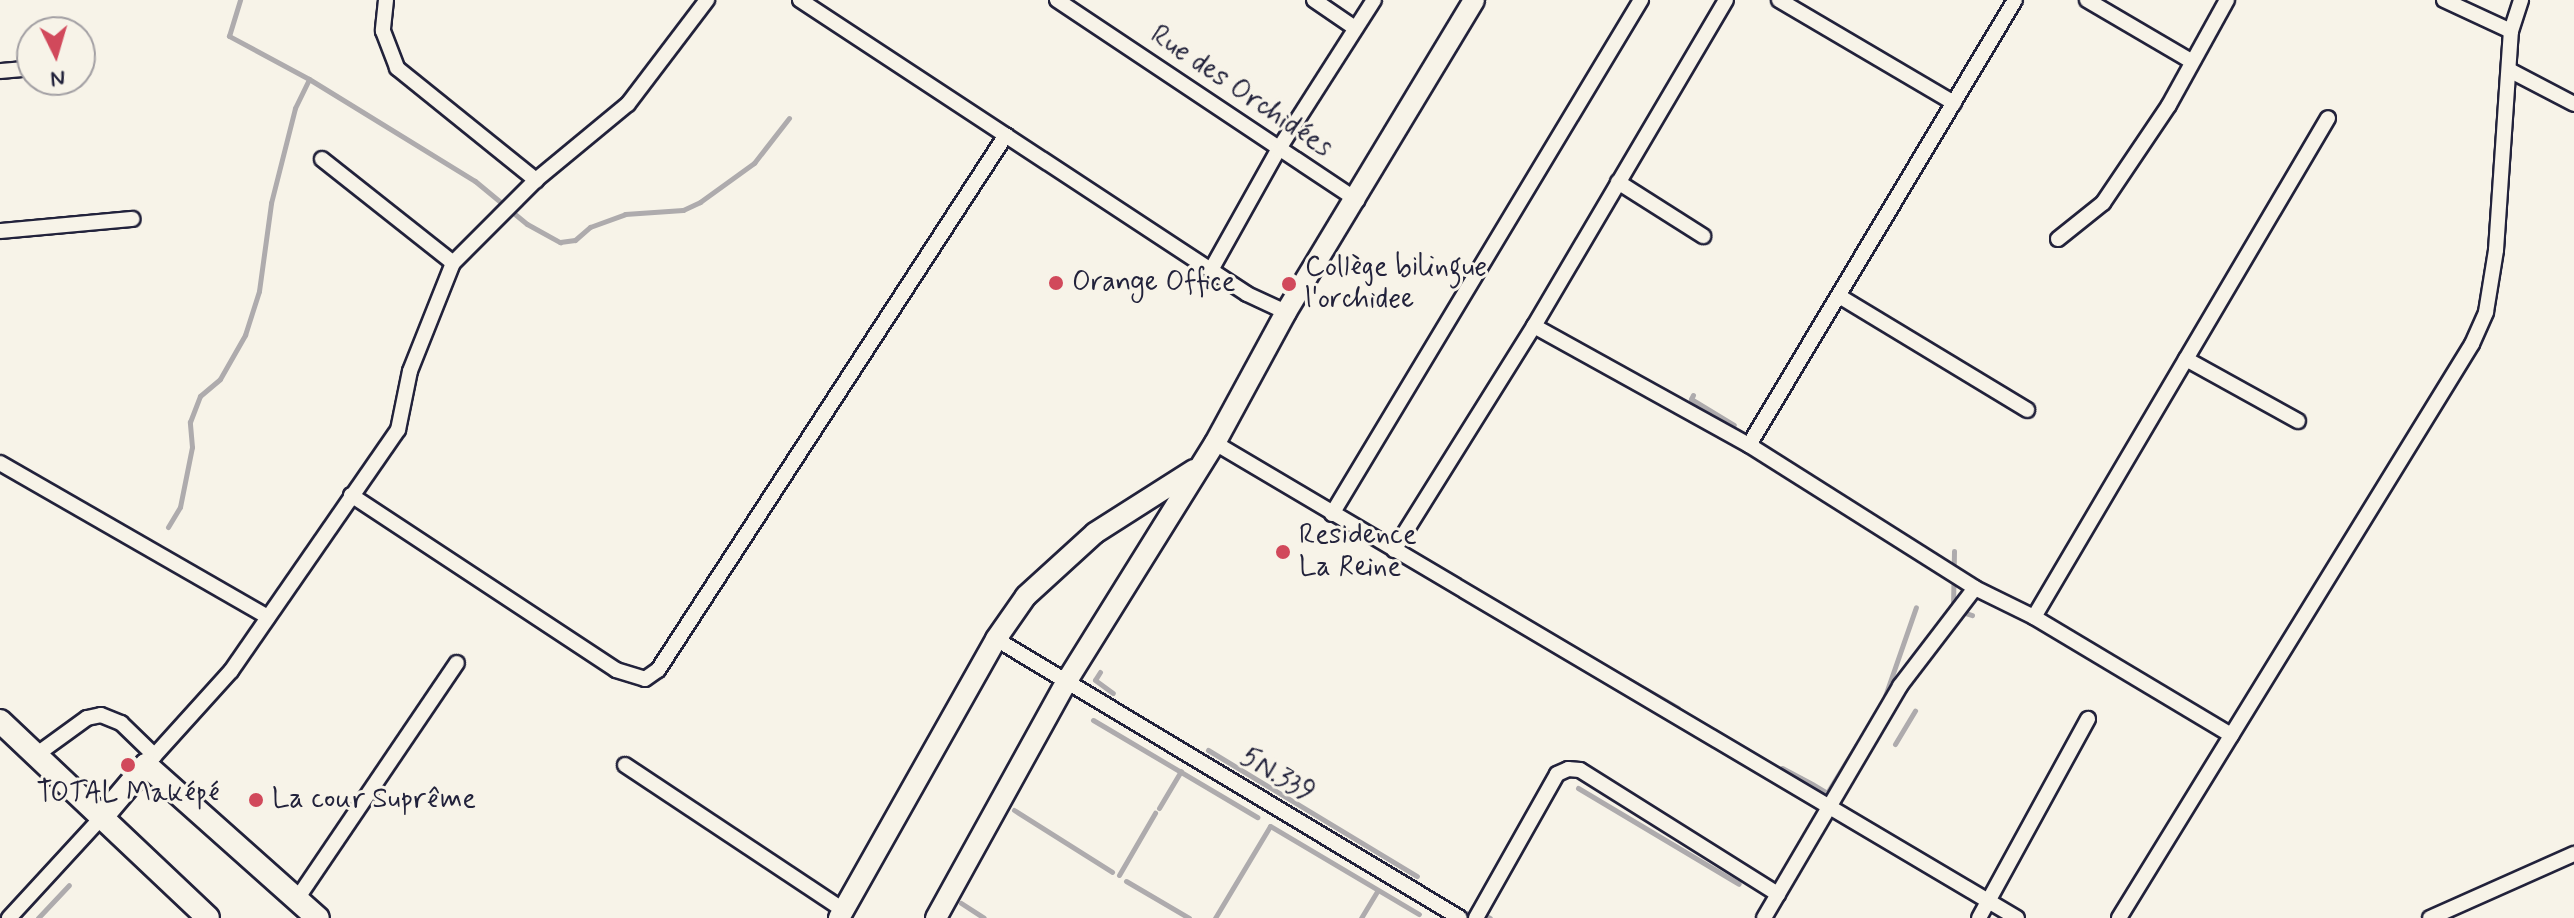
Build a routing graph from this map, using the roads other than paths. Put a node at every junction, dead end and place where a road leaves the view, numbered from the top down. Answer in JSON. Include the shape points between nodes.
{"nodes":[{"id":1,"x":386,"y":0,"type":"edge"},
{"id":2,"x":707,"y":0,"type":"edge"},
{"id":3,"x":800,"y":0,"type":"edge"},
{"id":4,"x":1057,"y":0,"type":"edge"},
{"id":5,"x":1314,"y":0,"type":"edge"},
{"id":6,"x":1374,"y":0,"type":"edge"},
{"id":7,"x":1474,"y":0,"type":"edge"},
{"id":8,"x":1641,"y":0,"type":"edge"},
{"id":9,"x":1726,"y":0,"type":"edge"},
{"id":10,"x":1779,"y":0,"type":"edge"},
{"id":11,"x":2015,"y":0,"type":"edge"},
{"id":12,"x":2087,"y":0,"type":"edge"},
{"id":13,"x":2227,"y":0,"type":"edge"},
{"id":14,"x":2444,"y":0,"type":"edge"},
{"id":15,"x":2521,"y":0,"type":"edge"},
{"id":16,"x":1355,"y":28,"type":"junction"},
{"id":17,"x":2511,"y":31,"type":"junction"},
{"id":18,"x":2191,"y":61,"type":"junction"},
{"id":19,"x":2511,"y":71,"type":"junction"},
{"id":20,"x":1954,"y":103,"type":"junction"},
{"id":21,"x":2574,"y":104,"type":"edge"},
{"id":22,"x":2328,"y":118,"type":"dead end"},
{"id":23,"x":1006,"y":135,"type":"junction"},
{"id":24,"x":1278,"y":150,"type":"junction"},
{"id":25,"x":322,"y":159,"type":"dead end"},
{"id":26,"x":536,"y":180,"type":"junction"},
{"id":27,"x":1618,"y":182,"type":"junction"},
{"id":28,"x":1357,"y":200,"type":"junction"},
{"id":29,"x":132,"y":219,"type":"dead end"},
{"id":30,"x":0,"y":231,"type":"edge"},
{"id":31,"x":1703,"y":236,"type":"dead end"},
{"id":32,"x":2058,"y":239,"type":"dead end"},
{"id":33,"x":453,"y":263,"type":"junction"},
{"id":34,"x":1211,"y":270,"type":"junction"},
{"id":35,"x":1839,"y":296,"type":"junction"},
{"id":36,"x":1286,"y":312,"type":"junction"},
{"id":37,"x":1534,"y":326,"type":"junction"},
{"id":38,"x":2186,"y":359,"type":"junction"},
{"id":39,"x":2027,"y":410,"type":"dead end"},
{"id":40,"x":2298,"y":421,"type":"dead end"},
{"id":41,"x":1215,"y":443,"type":"junction"},
{"id":42,"x":1749,"y":445,"type":"junction"},
{"id":43,"x":0,"y":463,"type":"edge"},
{"id":44,"x":1201,"y":465,"type":"junction"},
{"id":45,"x":351,"y":495,"type":"junction"},
{"id":46,"x":1332,"y":514,"type":"junction"},
{"id":47,"x":1394,"y":550,"type":"junction"},
{"id":48,"x":1975,"y":588,"type":"junction"},
{"id":49,"x":268,"y":617,"type":"junction"},
{"id":50,"x":2034,"y":617,"type":"junction"},
{"id":51,"x":996,"y":639,"type":"junction"},
{"id":52,"x":457,"y":663,"type":"dead end"},
{"id":53,"x":1068,"y":679,"type":"junction"},
{"id":54,"x":2088,"y":719,"type":"dead end"},
{"id":55,"x":0,"y":721,"type":"edge"},
{"id":56,"x":2231,"y":735,"type":"junction"},
{"id":57,"x":36,"y":755,"type":"junction"},
{"id":58,"x":151,"y":760,"type":"junction"},
{"id":59,"x":625,"y":765,"type":"dead end"},
{"id":60,"x":1831,"y":809,"type":"junction"},
{"id":61,"x":102,"y":817,"type":"junction"},
{"id":62,"x":2574,"y":854,"type":"edge"},
{"id":63,"x":1778,"y":894,"type":"junction"},
{"id":64,"x":297,"y":899,"type":"junction"},
{"id":65,"x":1987,"y":900,"type":"junction"},
{"id":66,"x":841,"y":914,"type":"edge"},
{"id":67,"x":9,"y":918,"type":"edge"},
{"id":68,"x":208,"y":918,"type":"edge"},
{"id":69,"x":318,"y":918,"type":"edge"},
{"id":70,"x":936,"y":918,"type":"edge"},
{"id":71,"x":1460,"y":918,"type":"edge"},
{"id":72,"x":1476,"y":918,"type":"edge"},
{"id":73,"x":1764,"y":918,"type":"edge"},
{"id":74,"x":1979,"y":918,"type":"edge"},
{"id":75,"x":2017,"y":918,"type":"edge"},
{"id":76,"x":2119,"y":918,"type":"edge"},
{"id":77,"x":2430,"y":918,"type":"edge"}],
"edges":[{"from":1,"to":26,"type":"street","via":[[383,31],[397,68]]},
{"from":2,"to":26,"type":"street","via":[[628,104]]},
{"from":3,"to":23,"type":"street"},
{"from":4,"to":24,"type":"street","name":"Rue des Orchidées"},
{"from":5,"to":16,"type":"street"},
{"from":6,"to":16,"type":"street"},
{"from":7,"to":28,"type":"main road"},
{"from":8,"to":46,"type":"street"},
{"from":9,"to":27,"type":"street"},
{"from":10,"to":20,"type":"street"},
{"from":11,"to":20,"type":"street"},
{"from":12,"to":18,"type":"street"},
{"from":13,"to":18,"type":"street"},
{"from":14,"to":17,"type":"street"},
{"from":15,"to":17,"type":"street"},
{"from":16,"to":24,"type":"street"},
{"from":17,"to":19,"type":"street"},
{"from":18,"to":32,"type":"street","via":[[2169,105],[2103,203]]},
{"from":19,"to":21,"type":"street"},
{"from":19,"to":56,"type":"street","via":[[2486,312],[2472,344]]},
{"from":20,"to":35,"type":"street"},
{"from":22,"to":38,"type":"street"},
{"from":23,"to":34,"type":"street"},
{"from":23,"to":45,"type":"street","via":[[658,670],[645,679],[616,670]]},
{"from":24,"to":28,"type":"street","name":"Rue des Orchidées"},
{"from":24,"to":34,"type":"street"},
{"from":25,"to":33,"type":"street"},
{"from":26,"to":33,"type":"street"},
{"from":27,"to":31,"type":"street"},
{"from":27,"to":37,"type":"street"},
{"from":28,"to":36,"type":"main road"},
{"from":29,"to":30,"type":"street"},
{"from":33,"to":45,"type":"street","via":[[410,371],[398,430]]},
{"from":34,"to":36,"type":"street"},
{"from":35,"to":39,"type":"street"},
{"from":35,"to":42,"type":"street"},
{"from":36,"to":41,"type":"main road"},
{"from":37,"to":42,"type":"street"},
{"from":37,"to":47,"type":"street"},
{"from":38,"to":40,"type":"street"},
{"from":38,"to":50,"type":"street"},
{"from":41,"to":44,"type":"main road"},
{"from":41,"to":46,"type":"street"},
{"from":42,"to":48,"type":"street"},
{"from":43,"to":49,"type":"street"},
{"from":44,"to":51,"type":"main road","via":[[1063,559],[1026,596]]},
{"from":44,"to":53,"type":"main road"},
{"from":45,"to":49,"type":"street"},
{"from":46,"to":47,"type":"street"},
{"from":47,"to":60,"type":"street"},
{"from":48,"to":50,"type":"street"},
{"from":48,"to":60,"type":"street","via":[[1905,678]]},
{"from":49,"to":58,"type":"street","via":[[231,671]]},
{"from":50,"to":56,"type":"street"},
{"from":51,"to":53,"type":"street","name":"5N.339"},
{"from":51,"to":66,"type":"main road"},
{"from":52,"to":64,"type":"street"},
{"from":53,"to":70,"type":"main road"},
{"from":53,"to":71,"type":"street","name":"5N.339"},
{"from":54,"to":65,"type":"street"},
{"from":55,"to":57,"type":"main road"},
{"from":56,"to":76,"type":"street"},
{"from":57,"to":58,"type":"street","via":[[87,718],[101,715],[121,723]]},
{"from":57,"to":61,"type":"main road"},
{"from":58,"to":61,"type":"main road"},
{"from":58,"to":64,"type":"main road"},
{"from":59,"to":66,"type":"street"},
{"from":60,"to":63,"type":"street"},
{"from":60,"to":65,"type":"street"},
{"from":61,"to":67,"type":"street"},
{"from":61,"to":68,"type":"main road"},
{"from":62,"to":77,"type":"street"},
{"from":63,"to":72,"type":"street","via":[[1580,770],[1568,769],[1557,774]]},
{"from":63,"to":73,"type":"street"},
{"from":64,"to":69,"type":"main road"},
{"from":65,"to":74,"type":"street"},
{"from":65,"to":75,"type":"street"}]}
